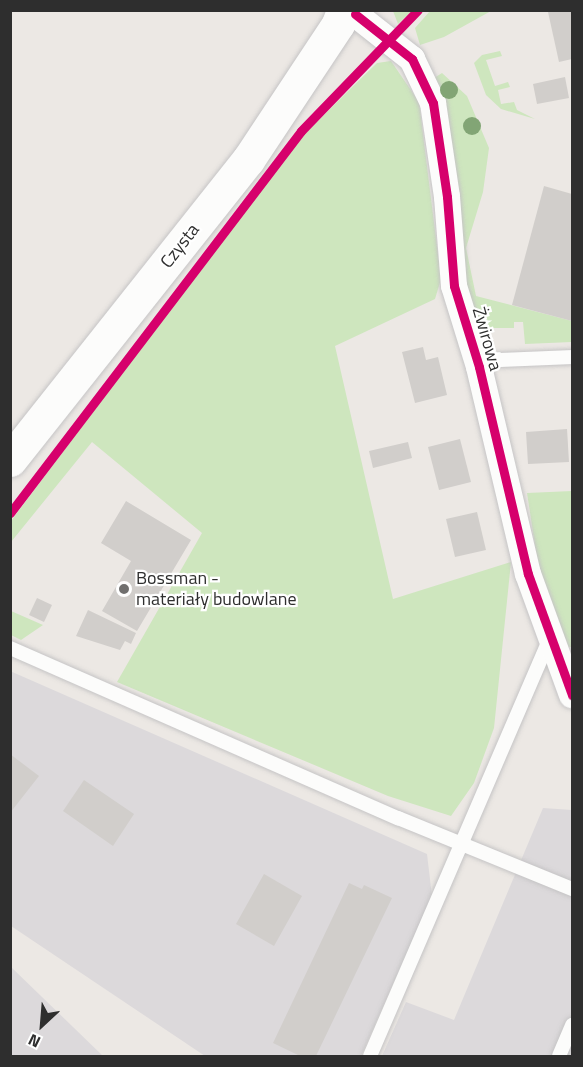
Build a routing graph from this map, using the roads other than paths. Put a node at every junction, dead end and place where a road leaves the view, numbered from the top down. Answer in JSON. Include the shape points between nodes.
{"nodes":[{"id":1,"x":349,"y":15,"type":"edge"},
{"id":2,"x":573,"y":357,"type":"edge"},
{"id":3,"x":477,"y":361,"type":"junction"},
{"id":4,"x":10,"y":460,"type":"edge"},
{"id":5,"x":551,"y":637,"type":"junction"},
{"id":6,"x":10,"y":648,"type":"edge"},
{"id":7,"x":573,"y":695,"type":"edge"},
{"id":8,"x":464,"y":843,"type":"junction"},
{"id":9,"x":573,"y":889,"type":"edge"},
{"id":10,"x":573,"y":1025,"type":"edge"},
{"id":11,"x":370,"y":1056,"type":"edge"},
{"id":12,"x":559,"y":1056,"type":"edge"}],
"edges":[{"from":1,"to":3,"type":"street","name":"Żwirowa","via":[[412,59],[433,103],[447,197],[453,286]]},
{"from":1,"to":4,"type":"main road","name":"Czysta","via":[[248,160]]},
{"from":2,"to":3,"type":"lane"},
{"from":3,"to":5,"type":"street","name":"Żwirowa","via":[[528,574]]},
{"from":5,"to":7,"type":"street","name":"Żwirowa"},
{"from":5,"to":8,"type":"lane"},
{"from":6,"to":8,"type":"lane","via":[[398,818]]},
{"from":8,"to":9,"type":"lane"},
{"from":8,"to":11,"type":"lane"},
{"from":10,"to":12,"type":"lane"}]}
